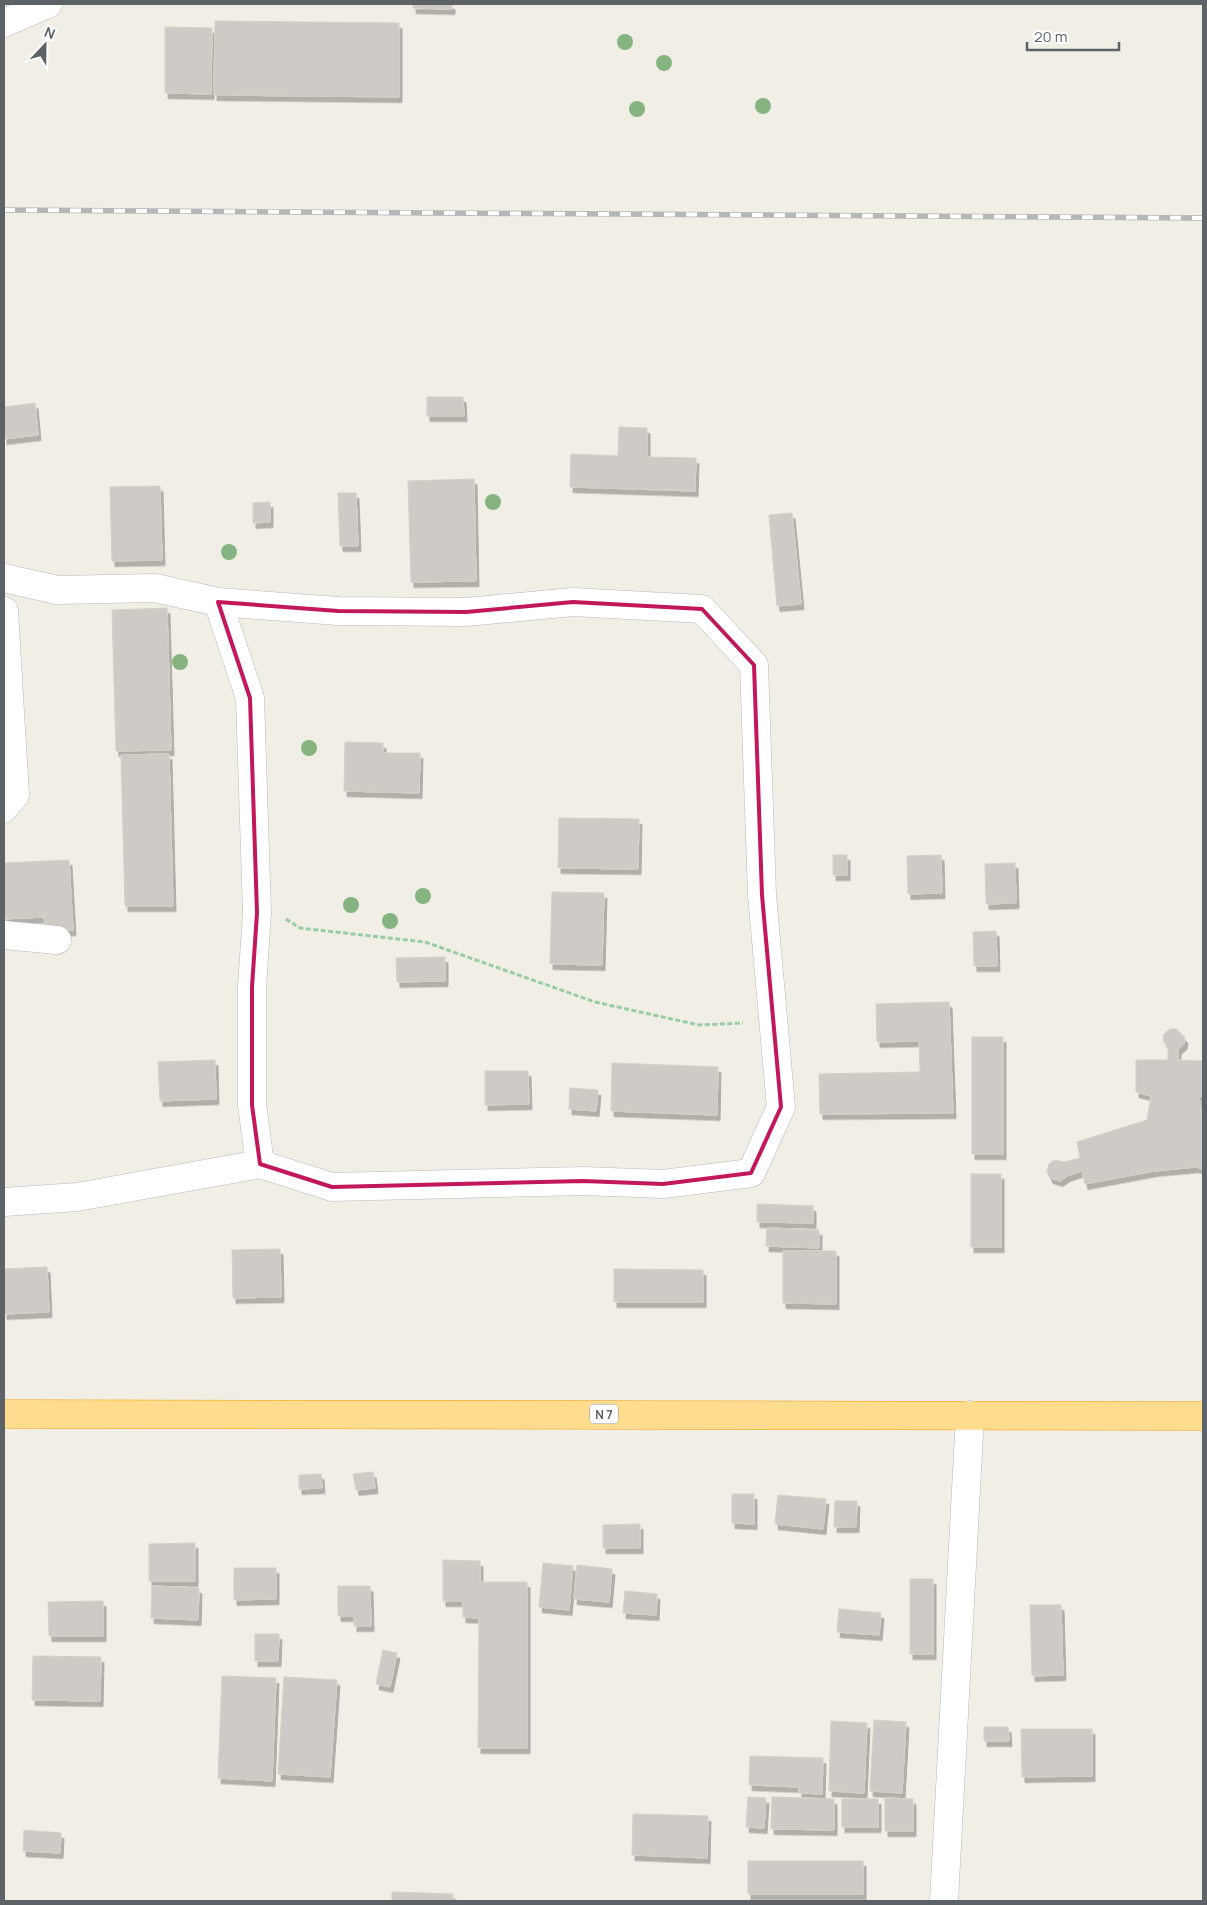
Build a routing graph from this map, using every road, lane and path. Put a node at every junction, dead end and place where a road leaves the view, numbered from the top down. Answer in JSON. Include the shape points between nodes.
{"nodes":[{"id":1,"x":48,"y":4,"type":"edge"},
{"id":2,"x":4,"y":23,"type":"edge"},
{"id":3,"x":4,"y":578,"type":"edge"},
{"id":4,"x":218,"y":602,"type":"junction"},
{"id":5,"x":4,"y":611,"type":"edge"},
{"id":6,"x":4,"y":808,"type":"edge"},
{"id":7,"x":257,"y":899,"type":"junction"},
{"id":8,"x":4,"y":935,"type":"edge"},
{"id":9,"x":57,"y":940,"type":"dead end"},
{"id":10,"x":773,"y":1021,"type":"junction"},
{"id":11,"x":260,"y":1164,"type":"junction"},
{"id":12,"x":4,"y":1202,"type":"edge"},
{"id":13,"x":4,"y":1414,"type":"edge"},
{"id":14,"x":970,"y":1415,"type":"junction"},
{"id":15,"x":1203,"y":1416,"type":"edge"},
{"id":16,"x":944,"y":1901,"type":"edge"}],
"edges":[{"from":1,"to":2,"type":"street"},
{"from":3,"to":4,"type":"street","via":[[57,590],[156,588]]},
{"from":4,"to":7,"type":"street","via":[[250,698]]},
{"from":4,"to":10,"type":"street","via":[[338,611],[466,612],[573,602],[702,609],[754,665],[762,895]]},
{"from":5,"to":6,"type":"street","via":[[15,795]]},
{"from":7,"to":10,"type":"path","via":[[300,928],[425,942],[595,1002],[699,1025]]},
{"from":7,"to":11,"type":"street","via":[[252,987],[252,1104]]},
{"from":8,"to":9,"type":"street"},
{"from":10,"to":11,"type":"street","via":[[781,1106],[750,1173],[663,1184],[582,1181],[332,1187]]},
{"from":11,"to":12,"type":"street","via":[[76,1197]]},
{"from":13,"to":14,"type":"highway","number":"N 7"},
{"from":14,"to":15,"type":"highway","number":"N 7"},
{"from":14,"to":16,"type":"street"}]}
